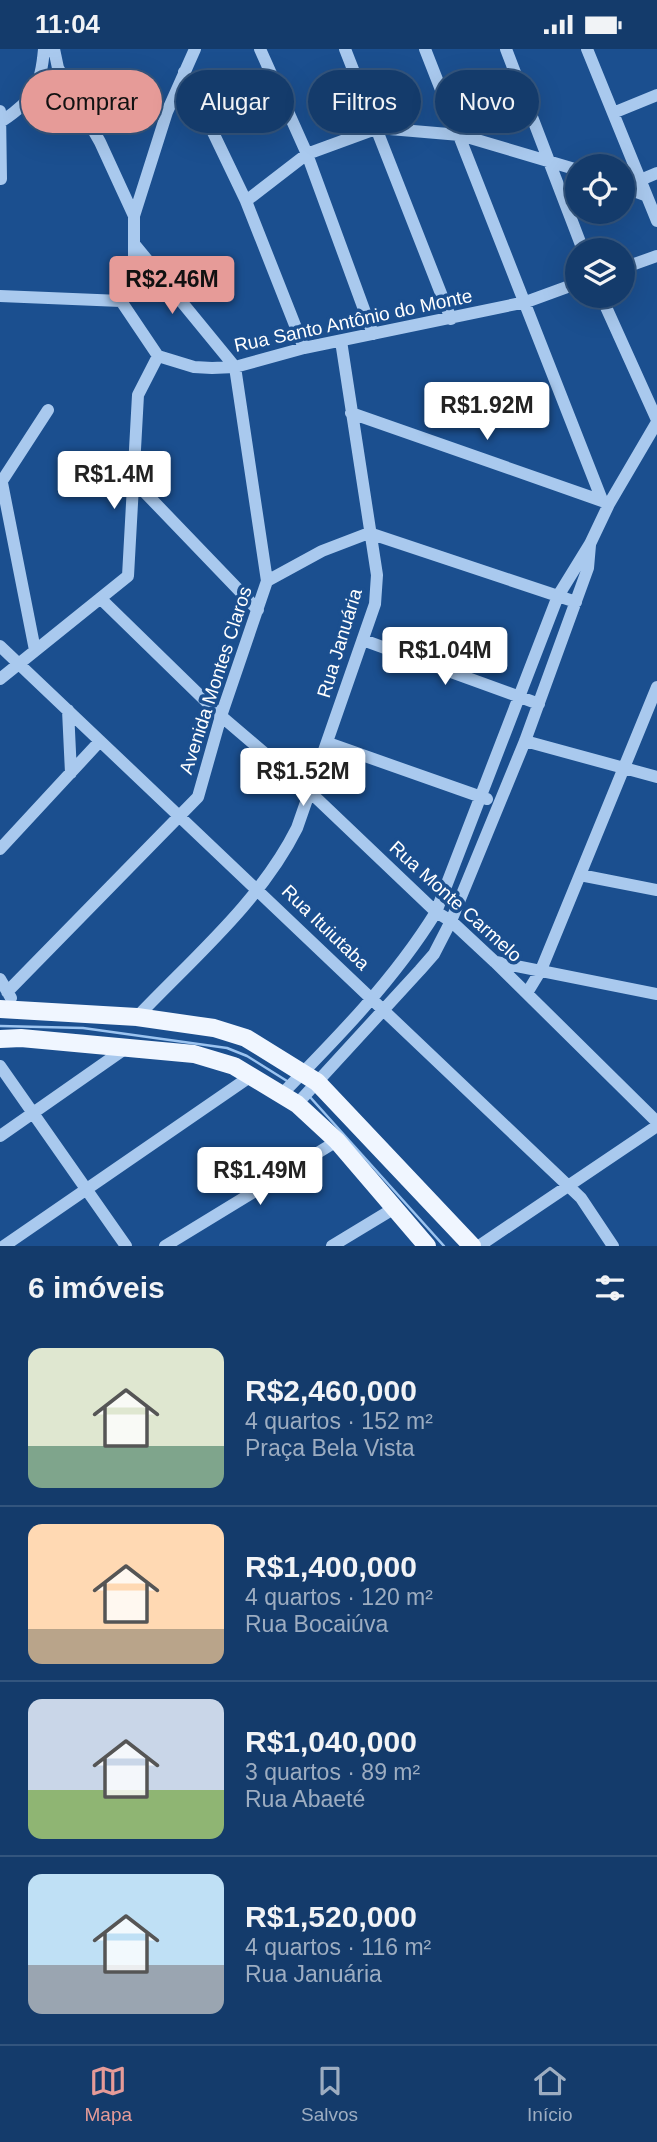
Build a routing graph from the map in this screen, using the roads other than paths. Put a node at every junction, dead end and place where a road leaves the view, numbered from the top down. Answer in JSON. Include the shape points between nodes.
{"nodes":[{"id":1,"x":44,"y":49,"type":"edge"},
{"id":2,"x":54,"y":49,"type":"edge"},
{"id":3,"x":195,"y":49,"type":"edge"},
{"id":4,"x":260,"y":49,"type":"edge"},
{"id":5,"x":345,"y":49,"type":"edge"},
{"id":6,"x":425,"y":49,"type":"edge"},
{"id":7,"x":506,"y":49,"type":"edge"},
{"id":8,"x":587,"y":49,"type":"edge"},
{"id":9,"x":185,"y":70,"type":"edge"},
{"id":10,"x":354,"y":70,"type":"edge"},
{"id":11,"x":176,"y":91,"type":"edge"},
{"id":12,"x":657,"y":95,"type":"edge"},
{"id":13,"x":613,"y":113,"type":"junction"},
{"id":14,"x":1,"y":116,"type":"edge"},
{"id":15,"x":421,"y":132,"type":"edge"},
{"id":16,"x":213,"y":133,"type":"edge"},
{"id":17,"x":364,"y":133,"type":"edge"},
{"id":18,"x":380,"y":133,"type":"edge"},
{"id":19,"x":460,"y":135,"type":"junction"},
{"id":20,"x":307,"y":154,"type":"junction"},
{"id":21,"x":550,"y":160,"type":"junction"},
{"id":22,"x":565,"y":165,"type":"edge"},
{"id":23,"x":657,"y":173,"type":"edge"},
{"id":24,"x":1,"y":179,"type":"edge"},
{"id":25,"x":638,"y":181,"type":"junction"},
{"id":26,"x":635,"y":191,"type":"edge"},
{"id":27,"x":645,"y":195,"type":"junction"},
{"id":28,"x":246,"y":201,"type":"junction"},
{"id":29,"x":134,"y":216,"type":"junction"},
{"id":30,"x":657,"y":221,"type":"edge"},
{"id":31,"x":579,"y":238,"type":"edge"},
{"id":32,"x":135,"y":245,"type":"junction"},
{"id":33,"x":657,"y":256,"type":"edge"},
{"id":34,"x":635,"y":264,"type":"edge"},
{"id":35,"x":565,"y":288,"type":"edge"},
{"id":36,"x":0,"y":296,"type":"edge"},
{"id":37,"x":121,"y":301,"type":"junction"},
{"id":38,"x":526,"y":302,"type":"junction"},
{"id":39,"x":606,"y":308,"type":"edge"},
{"id":40,"x":451,"y":319,"type":"junction"},
{"id":41,"x":373,"y":334,"type":"junction"},
{"id":42,"x":341,"y":341,"type":"junction"},
{"id":43,"x":304,"y":348,"type":"junction"},
{"id":44,"x":158,"y":356,"type":"junction"},
{"id":45,"x":235,"y":367,"type":"junction"},
{"id":46,"x":48,"y":410,"type":"dead end"},
{"id":47,"x":351,"y":413,"type":"junction"},
{"id":48,"x":657,"y":421,"type":"edge"},
{"id":49,"x":132,"y":479,"type":"junction"},
{"id":50,"x":1,"y":483,"type":"edge"},
{"id":51,"x":605,"y":502,"type":"junction"},
{"id":52,"x":369,"y":533,"type":"junction"},
{"id":53,"x":590,"y":544,"type":"junction"},
{"id":54,"x":268,"y":581,"type":"junction"},
{"id":55,"x":558,"y":596,"type":"junction"},
{"id":56,"x":101,"y":599,"type":"junction"},
{"id":57,"x":576,"y":602,"type":"junction"},
{"id":58,"x":258,"y":610,"type":"junction"},
{"id":59,"x":363,"y":640,"type":"junction"},
{"id":60,"x":0,"y":646,"type":"edge"},
{"id":61,"x":35,"y":650,"type":"junction"},
{"id":62,"x":18,"y":663,"type":"junction"},
{"id":63,"x":0,"y":679,"type":"edge"},
{"id":64,"x":656,"y":692,"type":"edge"},
{"id":65,"x":521,"y":696,"type":"junction"},
{"id":66,"x":539,"y":703,"type":"junction"},
{"id":67,"x":68,"y":710,"type":"junction"},
{"id":68,"x":221,"y":716,"type":"junction"},
{"id":69,"x":100,"y":741,"type":"junction"},
{"id":70,"x":525,"y":741,"type":"junction"},
{"id":71,"x":328,"y":743,"type":"junction"},
{"id":72,"x":623,"y":770,"type":"junction"},
{"id":73,"x":71,"y":773,"type":"junction"},
{"id":74,"x":657,"y":777,"type":"edge"},
{"id":75,"x":310,"y":792,"type":"junction"},
{"id":76,"x":480,"y":797,"type":"junction"},
{"id":77,"x":498,"y":802,"type":"junction"},
{"id":78,"x":178,"y":815,"type":"junction"},
{"id":79,"x":0,"y":849,"type":"edge"},
{"id":80,"x":580,"y":875,"type":"junction"},
{"id":81,"x":259,"y":889,"type":"junction"},
{"id":82,"x":657,"y":890,"type":"edge"},
{"id":83,"x":436,"y":912,"type":"junction"},
{"id":84,"x":451,"y":921,"type":"junction"},
{"id":85,"x":495,"y":962,"type":"junction"},
{"id":86,"x":541,"y":970,"type":"junction"},
{"id":87,"x":0,"y":979,"type":"edge"},
{"id":88,"x":527,"y":993,"type":"junction"},
{"id":89,"x":657,"y":994,"type":"edge"},
{"id":90,"x":372,"y":998,"type":"junction"},
{"id":91,"x":3,"y":1001,"type":"edge"},
{"id":92,"x":385,"y":1011,"type":"junction"},
{"id":93,"x":136,"y":1017,"type":"junction"},
{"id":94,"x":0,"y":1039,"type":"edge"},
{"id":95,"x":126,"y":1048,"type":"junction"},
{"id":96,"x":0,"y":1066,"type":"edge"},
{"id":97,"x":251,"y":1076,"type":"junction"},
{"id":98,"x":310,"y":1077,"type":"junction"},
{"id":99,"x":290,"y":1099,"type":"junction"},
{"id":100,"x":33,"y":1114,"type":"junction"},
{"id":101,"x":657,"y":1124,"type":"edge"},
{"id":102,"x":0,"y":1136,"type":"edge"},
{"id":103,"x":337,"y":1141,"type":"junction"},
{"id":104,"x":569,"y":1186,"type":"junction"},
{"id":105,"x":87,"y":1187,"type":"junction"},
{"id":106,"x":393,"y":1209,"type":"junction"},
{"id":107,"x":4,"y":1246,"type":"edge"},
{"id":108,"x":126,"y":1246,"type":"edge"},
{"id":109,"x":165,"y":1246,"type":"edge"},
{"id":110,"x":332,"y":1246,"type":"edge"},
{"id":111,"x":428,"y":1246,"type":"edge"},
{"id":112,"x":472,"y":1246,"type":"edge"},
{"id":113,"x":480,"y":1246,"type":"edge"},
{"id":114,"x":613,"y":1246,"type":"edge"}],
"edges":[{"from":1,"to":14,"type":"street","via":[[35,92],[18,111]]},
{"from":2,"to":29,"type":"street","via":[[58,68],[100,142]]},
{"from":3,"to":9,"type":"street"},
{"from":4,"to":20,"type":"street"},
{"from":5,"to":10,"type":"street"},
{"from":6,"to":19,"type":"street"},
{"from":7,"to":21,"type":"street"},
{"from":8,"to":13,"type":"street"},
{"from":11,"to":29,"type":"street"},
{"from":12,"to":13,"type":"street"},
{"from":13,"to":25,"type":"street"},
{"from":14,"to":24,"type":"street"},
{"from":15,"to":19,"type":"street"},
{"from":16,"to":28,"type":"street"},
{"from":17,"to":20,"type":"street"},
{"from":18,"to":40,"type":"street"},
{"from":19,"to":21,"type":"street"},
{"from":19,"to":38,"type":"street"},
{"from":20,"to":28,"type":"street"},
{"from":20,"to":41,"type":"street"},
{"from":21,"to":22,"type":"street"},
{"from":21,"to":31,"type":"street"},
{"from":23,"to":25,"type":"street"},
{"from":25,"to":27,"type":"street"},
{"from":26,"to":27,"type":"street"},
{"from":27,"to":30,"type":"street"},
{"from":28,"to":43,"type":"street"},
{"from":29,"to":32,"type":"street"},
{"from":32,"to":37,"type":"street","via":[[132,272]]},
{"from":32,"to":45,"type":"street"},
{"from":33,"to":34,"type":"street"},
{"from":35,"to":38,"type":"street","name":"Rua Santo Antônio do Monte"},
{"from":36,"to":37,"type":"street"},
{"from":37,"to":44,"type":"street"},
{"from":38,"to":40,"type":"street","name":"Rua Santo Antônio do Monte"},
{"from":38,"to":51,"type":"street"},
{"from":39,"to":48,"type":"street"},
{"from":40,"to":41,"type":"street","name":"Rua Santo Antônio do Monte"},
{"from":41,"to":42,"type":"street","name":"Rua Santo Antônio do Monte"},
{"from":42,"to":43,"type":"street","name":"Rua Santo Antônio do Monte"},
{"from":42,"to":47,"type":"street","name":"Rua Januária"},
{"from":43,"to":45,"type":"street","name":"Rua Santo Antônio do Monte"},
{"from":44,"to":45,"type":"street","name":"Rua Santo Antônio do Monte","via":[[194,367]]},
{"from":44,"to":49,"type":"street","via":[[138,395]]},
{"from":45,"to":54,"type":"street"},
{"from":46,"to":50,"type":"street"},
{"from":47,"to":51,"type":"street"},
{"from":47,"to":52,"type":"street","name":"Rua Januária"},
{"from":48,"to":51,"type":"street"},
{"from":49,"to":56,"type":"street","via":[[128,576]]},
{"from":49,"to":58,"type":"street"},
{"from":50,"to":61,"type":"street"},
{"from":51,"to":53,"type":"street"},
{"from":52,"to":54,"type":"street","name":"Avenida Montes Claros","via":[[322,551]]},
{"from":52,"to":55,"type":"street"},
{"from":52,"to":59,"type":"street","name":"Rua Januária","via":[[377,590]]},
{"from":53,"to":55,"type":"street"},
{"from":53,"to":57,"type":"street","via":[[588,568]]},
{"from":54,"to":58,"type":"street","name":"Avenida Montes Claros"},
{"from":55,"to":57,"type":"street"},
{"from":55,"to":65,"type":"street"},
{"from":56,"to":61,"type":"street"},
{"from":56,"to":68,"type":"street","name":"Rua Monte Carmelo"},
{"from":57,"to":66,"type":"street"},
{"from":58,"to":68,"type":"street","name":"Avenida Montes Claros"},
{"from":59,"to":65,"type":"street"},
{"from":59,"to":71,"type":"street","name":"Rua Januária"},
{"from":60,"to":62,"type":"street","name":"Rua Ituiutaba"},
{"from":61,"to":62,"type":"street"},
{"from":62,"to":63,"type":"street"},
{"from":62,"to":67,"type":"street","name":"Rua Ituiutaba"},
{"from":64,"to":72,"type":"street"},
{"from":65,"to":66,"type":"street"},
{"from":65,"to":76,"type":"street"},
{"from":66,"to":70,"type":"street"},
{"from":67,"to":69,"type":"street","name":"Rua Ituiutaba"},
{"from":67,"to":73,"type":"street"},
{"from":68,"to":75,"type":"street","name":"Rua Monte Carmelo"},
{"from":68,"to":78,"type":"street","name":"Avenida Montes Claros","via":[[198,797]]},
{"from":69,"to":73,"type":"street"},
{"from":69,"to":78,"type":"street","name":"Rua Ituiutaba"},
{"from":70,"to":72,"type":"street"},
{"from":70,"to":77,"type":"street"},
{"from":71,"to":75,"type":"street","name":"Rua Januária"},
{"from":71,"to":76,"type":"street"},
{"from":72,"to":74,"type":"street"},
{"from":72,"to":80,"type":"street"},
{"from":73,"to":79,"type":"street"},
{"from":75,"to":81,"type":"street","name":"Rua Januária","via":[[282,858]]},
{"from":75,"to":83,"type":"street","name":"Rua Monte Carmelo"},
{"from":76,"to":77,"type":"street"},
{"from":76,"to":83,"type":"street"},
{"from":77,"to":84,"type":"street"},
{"from":78,"to":81,"type":"street","name":"Rua Ituiutaba"},
{"from":78,"to":91,"type":"street","name":"Avenida Montes Claros"},
{"from":80,"to":82,"type":"street"},
{"from":80,"to":86,"type":"street"},
{"from":81,"to":90,"type":"street","name":"Rua Ituiutaba"},
{"from":81,"to":93,"type":"street","name":"Rua Januária"},
{"from":83,"to":84,"type":"street","name":"Rua Monte Carmelo"},
{"from":83,"to":90,"type":"street"},
{"from":84,"to":85,"type":"street","name":"Rua Monte Carmelo"},
{"from":84,"to":92,"type":"street","via":[[434,954]]},
{"from":85,"to":86,"type":"street"},
{"from":85,"to":88,"type":"street","name":"Rua Monte Carmelo"},
{"from":86,"to":88,"type":"street"},
{"from":86,"to":89,"type":"street"},
{"from":87,"to":91,"type":"street"},
{"from":88,"to":101,"type":"street","name":"Rua Monte Carmelo"},
{"from":90,"to":92,"type":"street","name":"Rua Ituiutaba"},
{"from":90,"to":98,"type":"street"},
{"from":91,"to":93,"type":"main road","via":[[20,1009]]},
{"from":92,"to":98,"type":"street"},
{"from":92,"to":104,"type":"street","name":"Rua Ituiutaba"},
{"from":93,"to":98,"type":"main road","via":[[214,1028],[246,1038]]},
{"from":94,"to":95,"type":"main road"},
{"from":95,"to":97,"type":"main road","via":[[215,1058]]},
{"from":95,"to":100,"type":"street"},
{"from":96,"to":100,"type":"street"},
{"from":97,"to":99,"type":"main road"},
{"from":97,"to":105,"type":"street"},
{"from":98,"to":99,"type":"street"},
{"from":98,"to":99,"type":"street"},
{"from":98,"to":112,"type":"main road"},
{"from":99,"to":103,"type":"main road"},
{"from":100,"to":102,"type":"street"},
{"from":100,"to":105,"type":"street"},
{"from":101,"to":104,"type":"street"},
{"from":103,"to":106,"type":"main road"},
{"from":103,"to":109,"type":"street"},
{"from":104,"to":113,"type":"street"},
{"from":104,"to":114,"type":"street","name":"Rua Ituiutaba"},
{"from":105,"to":107,"type":"street"},
{"from":105,"to":108,"type":"street"},
{"from":106,"to":110,"type":"street"},
{"from":106,"to":111,"type":"main road"}]}
